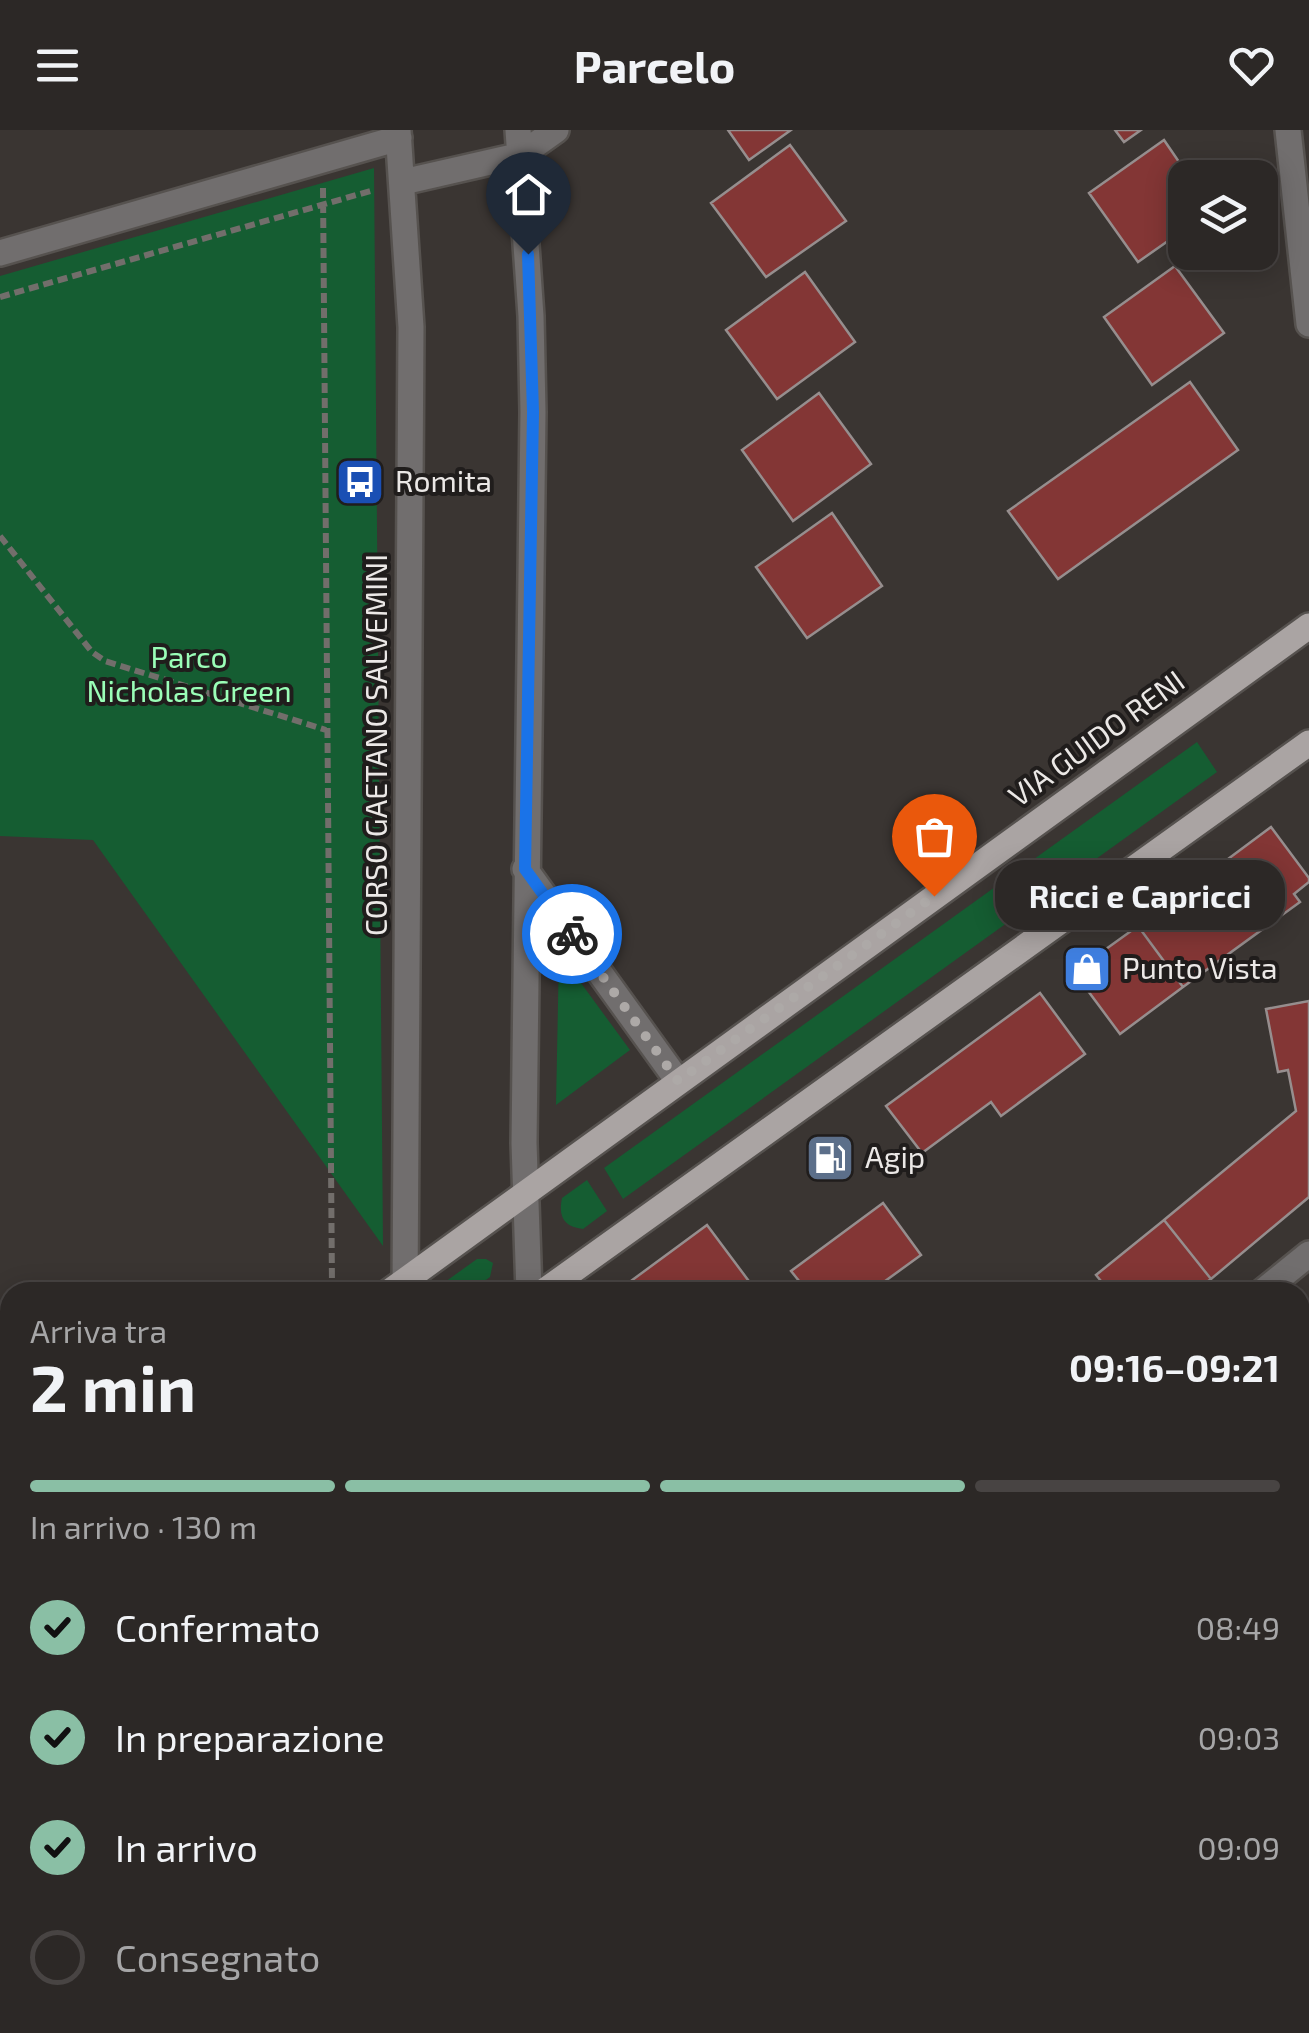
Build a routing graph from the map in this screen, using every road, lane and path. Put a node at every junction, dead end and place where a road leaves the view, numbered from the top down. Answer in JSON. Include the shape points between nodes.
{"nodes":[{"id":1,"x":556,"y":130,"type":"edge"},
{"id":2,"x":1288,"y":130,"type":"edge"},
{"id":3,"x":399,"y":134,"type":"edge"},
{"id":4,"x":519,"y":142,"type":"edge"},
{"id":5,"x":320,"y":162,"type":"junction"},
{"id":6,"x":403,"y":182,"type":"junction"},
{"id":7,"x":324,"y":202,"type":"junction"},
{"id":8,"x":0,"y":253,"type":"edge"},
{"id":9,"x":0,"y":297,"type":"edge"},
{"id":10,"x":1309,"y":324,"type":"edge"},
{"id":11,"x":0,"y":536,"type":"edge"},
{"id":12,"x":1309,"y":626,"type":"edge"},
{"id":13,"x":326,"y":730,"type":"junction"},
{"id":14,"x":1309,"y":743,"type":"edge"},
{"id":15,"x":525,"y":869,"type":"junction"},
{"id":16,"x":678,"y":1081,"type":"junction"},
{"id":17,"x":525,"y":1192,"type":"junction"},
{"id":18,"x":1309,"y":1254,"type":"edge"},
{"id":19,"x":332,"y":1282,"type":"edge"},
{"id":20,"x":400,"y":1282,"type":"edge"},
{"id":21,"x":409,"y":1282,"type":"edge"},
{"id":22,"x":530,"y":1282,"type":"edge"},
{"id":23,"x":557,"y":1282,"type":"edge"},
{"id":24,"x":1274,"y":1282,"type":"edge"}],
"edges":[{"from":1,"to":4,"type":"street"},
{"from":2,"to":10,"type":"street"},
{"from":3,"to":5,"type":"street","name":"CORSO GAETANO SALVEMINI"},
{"from":3,"to":6,"type":"street","name":"CORSO GAETANO SALVEMINI"},
{"from":4,"to":6,"type":"street"},
{"from":4,"to":15,"type":"street","via":[[533,412]]},
{"from":5,"to":7,"type":"path"},
{"from":5,"to":8,"type":"street","name":"CORSO GAETANO SALVEMINI"},
{"from":6,"to":7,"type":"path"},
{"from":6,"to":20,"type":"street","name":"CORSO GAETANO SALVEMINI","via":[[412,416]]},
{"from":7,"to":9,"type":"path"},
{"from":7,"to":13,"type":"path"},
{"from":11,"to":13,"type":"path","via":[[106,661]]},
{"from":12,"to":16,"type":"main road","name":"VIA GUIDO RENI"},
{"from":13,"to":19,"type":"path"},
{"from":14,"to":23,"type":"main road"},
{"from":15,"to":16,"type":"street"},
{"from":15,"to":17,"type":"street"},
{"from":16,"to":17,"type":"main road","name":"VIA GUIDO RENI"},
{"from":17,"to":21,"type":"main road","name":"VIA GUIDO RENI"},
{"from":17,"to":22,"type":"street"},
{"from":18,"to":24,"type":"street"}]}
